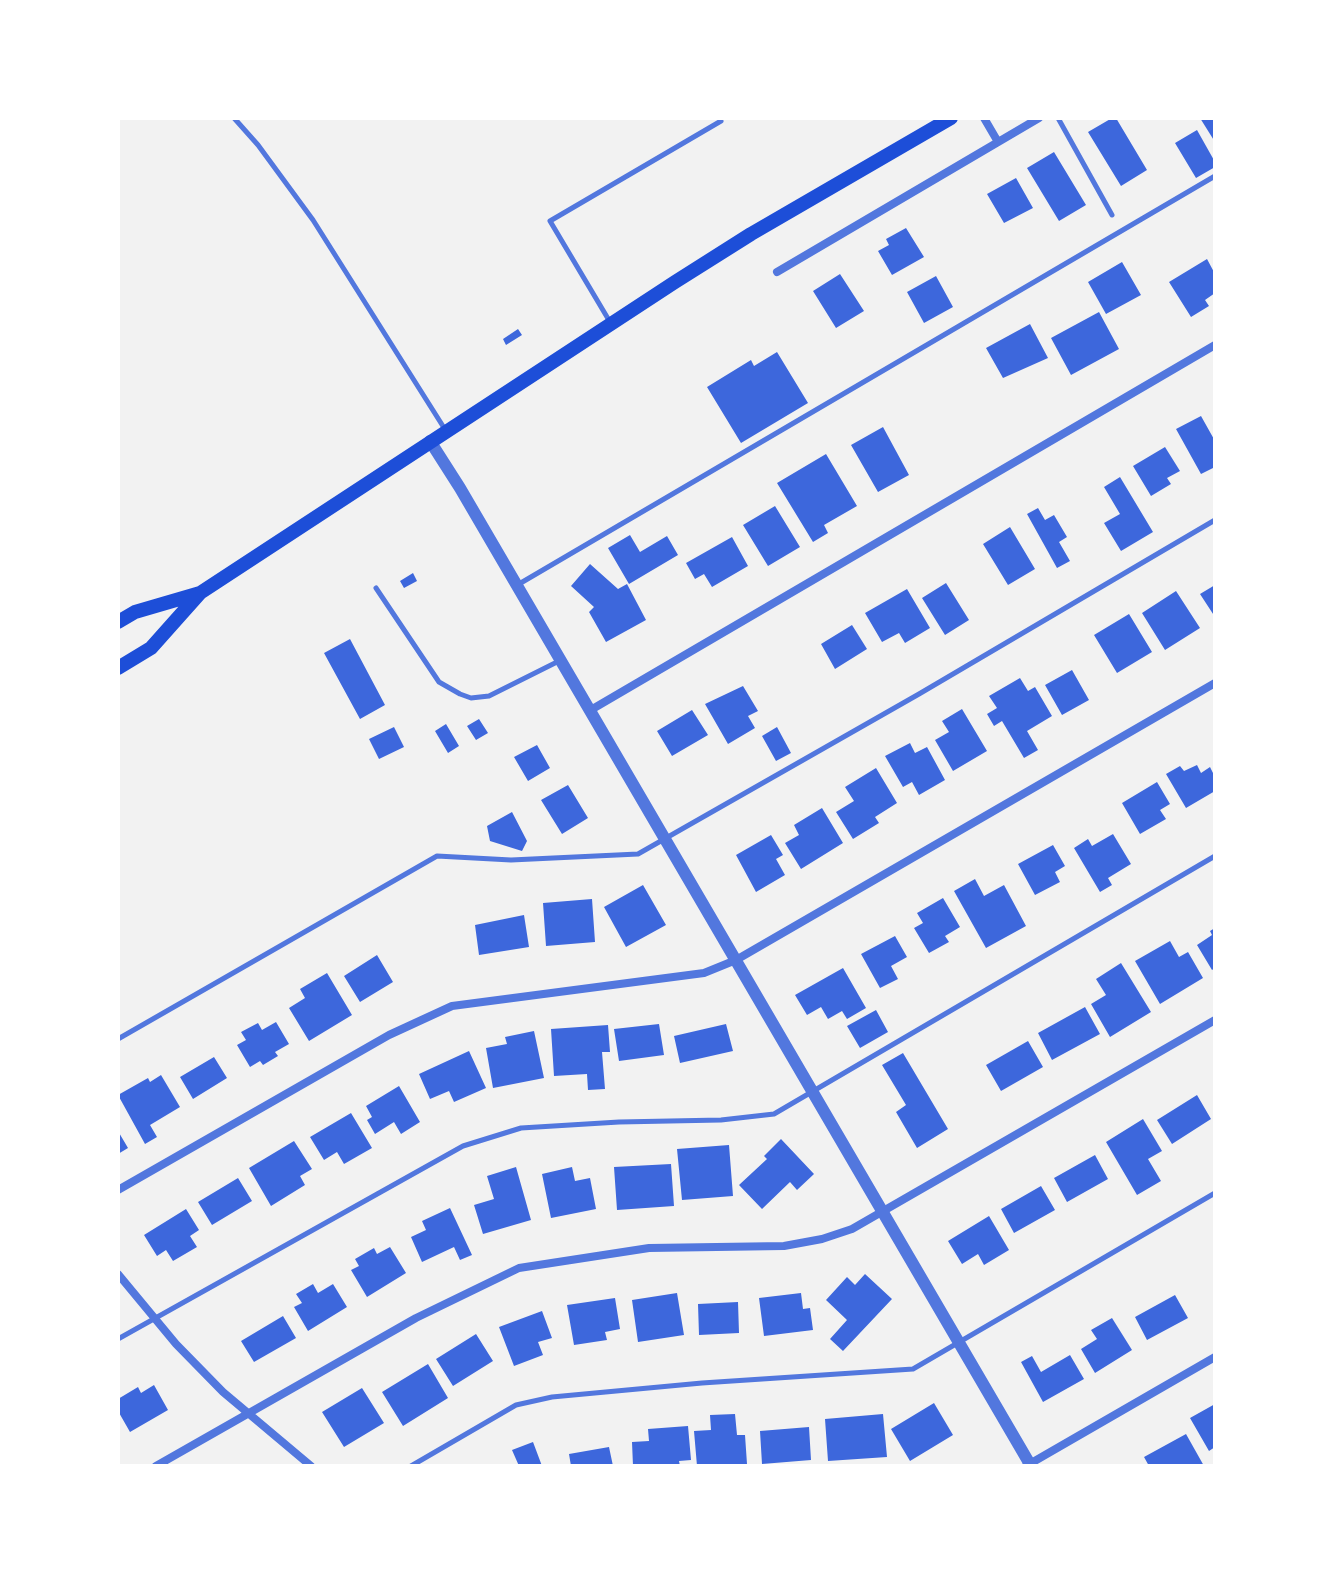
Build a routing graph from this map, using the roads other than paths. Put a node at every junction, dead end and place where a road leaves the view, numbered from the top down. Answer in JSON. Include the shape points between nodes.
{"nodes":[{"id":1,"x":234,"y":118,"type":"edge"},
{"id":2,"x":951,"y":118,"type":"edge"},
{"id":3,"x":984,"y":118,"type":"edge"},
{"id":4,"x":1039,"y":118,"type":"edge"},
{"id":5,"x":1058,"y":118,"type":"edge"},
{"id":6,"x":721,"y":121,"type":"dead end"},
{"id":7,"x":998,"y":142,"type":"junction"},
{"id":8,"x":1215,"y":176,"type":"edge"},
{"id":9,"x":1112,"y":215,"type":"dead end"},
{"id":10,"x":777,"y":272,"type":"dead end"},
{"id":11,"x":611,"y":323,"type":"junction"},
{"id":12,"x":1215,"y":345,"type":"edge"},
{"id":13,"x":446,"y":431,"type":"junction"},
{"id":14,"x":430,"y":441,"type":"junction"},
{"id":15,"x":1215,"y":520,"type":"edge"},
{"id":16,"x":517,"y":585,"type":"junction"},
{"id":17,"x":376,"y":588,"type":"dead end"},
{"id":18,"x":200,"y":593,"type":"junction"},
{"id":19,"x":118,"y":622,"type":"edge"},
{"id":20,"x":560,"y":660,"type":"junction"},
{"id":21,"x":118,"y":668,"type":"edge"},
{"id":22,"x":1215,"y":683,"type":"edge"},
{"id":23,"x":589,"y":711,"type":"junction"},
{"id":24,"x":664,"y":838,"type":"junction"},
{"id":25,"x":1215,"y":856,"type":"edge"},
{"id":26,"x":736,"y":960,"type":"junction"},
{"id":27,"x":1215,"y":1020,"type":"edge"},
{"id":28,"x":118,"y":1039,"type":"edge"},
{"id":29,"x":813,"y":1091,"type":"junction"},
{"id":30,"x":118,"y":1190,"type":"edge"},
{"id":31,"x":1215,"y":1193,"type":"edge"},
{"id":32,"x":883,"y":1213,"type":"junction"},
{"id":33,"x":118,"y":1274,"type":"edge"},
{"id":34,"x":153,"y":1318,"type":"junction"},
{"id":35,"x":118,"y":1339,"type":"edge"},
{"id":36,"x":958,"y":1342,"type":"junction"},
{"id":37,"x":1215,"y":1357,"type":"edge"},
{"id":38,"x":247,"y":1413,"type":"junction"},
{"id":39,"x":1028,"y":1465,"type":"edge"},
{"id":40,"x":156,"y":1466,"type":"edge"},
{"id":41,"x":311,"y":1466,"type":"edge"},
{"id":42,"x":411,"y":1466,"type":"edge"}],
"edges":[{"from":1,"to":13,"type":"lane","via":[[313,220]]},
{"from":2,"to":11,"type":"main road","via":[[764,226]]},
{"from":3,"to":7,"type":"street"},
{"from":4,"to":7,"type":"street"},
{"from":5,"to":9,"type":"lane"},
{"from":6,"to":11,"type":"lane","via":[[550,221]]},
{"from":7,"to":10,"type":"street"},
{"from":8,"to":16,"type":"lane"},
{"from":11,"to":13,"type":"main road"},
{"from":12,"to":23,"type":"street"},
{"from":13,"to":14,"type":"main road"},
{"from":14,"to":16,"type":"street"},
{"from":14,"to":18,"type":"main road"},
{"from":15,"to":24,"type":"lane"},
{"from":16,"to":20,"type":"street"},
{"from":17,"to":20,"type":"lane","via":[[439,682],[460,694],[489,696]]},
{"from":18,"to":19,"type":"main road"},
{"from":18,"to":21,"type":"main road","via":[[151,648]]},
{"from":20,"to":23,"type":"street"},
{"from":22,"to":26,"type":"street"},
{"from":23,"to":24,"type":"street"},
{"from":24,"to":26,"type":"street"},
{"from":24,"to":28,"type":"lane","via":[[638,854],[511,860],[437,856]]},
{"from":25,"to":29,"type":"lane"},
{"from":26,"to":29,"type":"street"},
{"from":26,"to":30,"type":"street","via":[[704,973],[452,1006],[389,1035]]},
{"from":27,"to":32,"type":"street"},
{"from":29,"to":32,"type":"street"},
{"from":29,"to":34,"type":"lane","via":[[774,1114],[521,1128],[463,1146]]},
{"from":31,"to":36,"type":"lane"},
{"from":32,"to":36,"type":"street"},
{"from":32,"to":38,"type":"street","via":[[852,1229],[784,1246],[649,1248],[519,1268],[416,1318]]},
{"from":33,"to":34,"type":"street"},
{"from":34,"to":35,"type":"lane"},
{"from":34,"to":38,"type":"street"},
{"from":36,"to":39,"type":"street"},
{"from":36,"to":42,"type":"lane","via":[[913,1369],[540,1399],[516,1405]]},
{"from":37,"to":39,"type":"street"},
{"from":38,"to":40,"type":"street"},
{"from":38,"to":41,"type":"street"}]}
